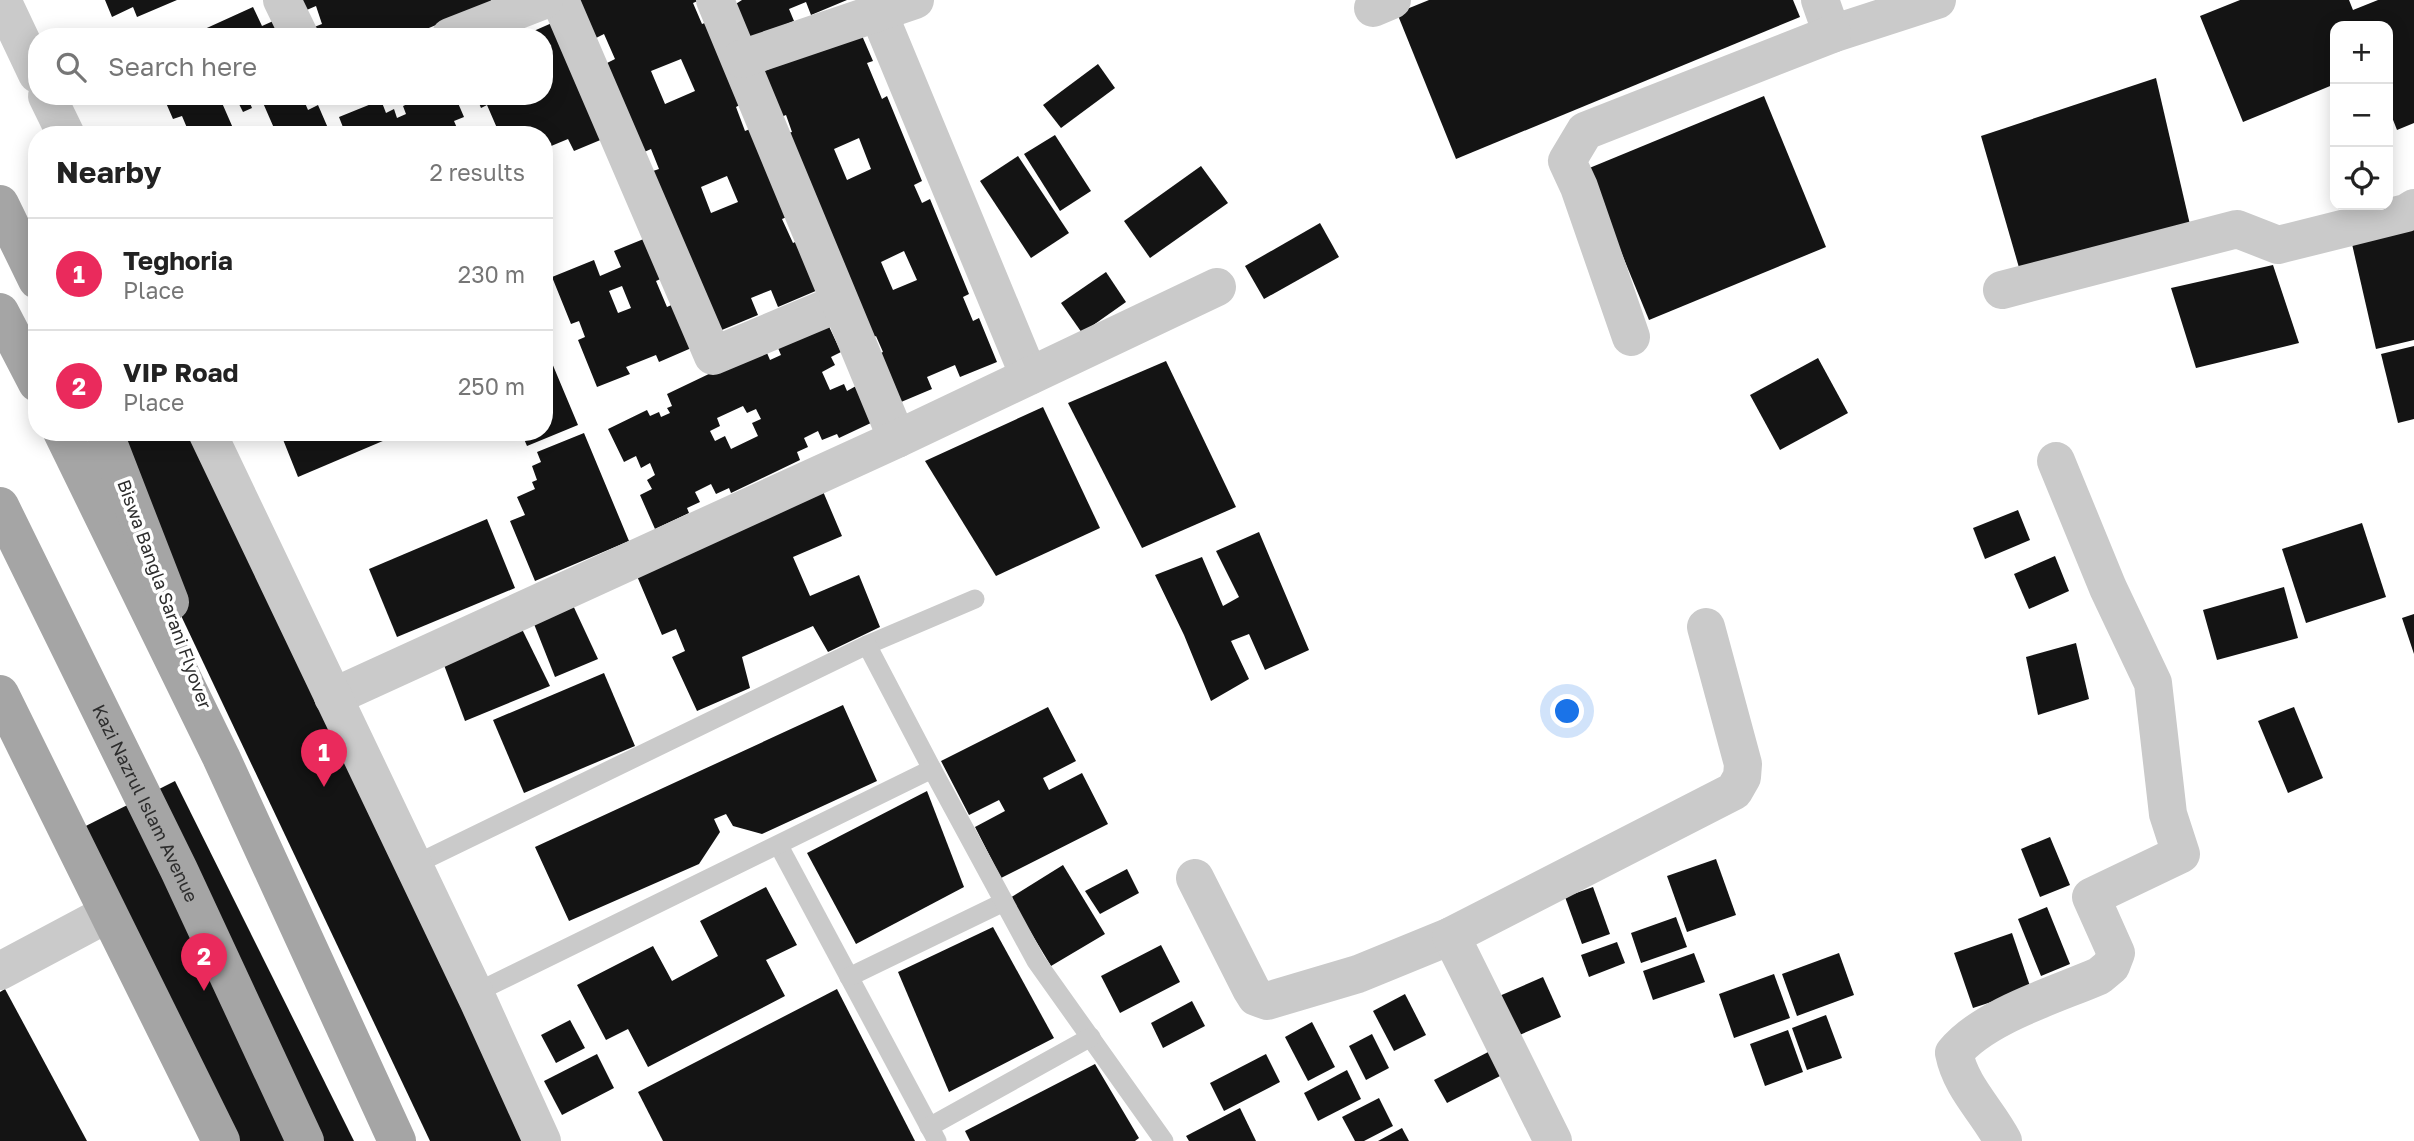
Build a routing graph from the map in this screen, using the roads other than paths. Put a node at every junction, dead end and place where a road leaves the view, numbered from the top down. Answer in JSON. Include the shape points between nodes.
{"nodes":[{"id":1,"x":2,"y":0,"type":"edge"},
{"id":2,"x":282,"y":0,"type":"edge"},
{"id":3,"x":544,"y":0,"type":"edge"},
{"id":4,"x":561,"y":0,"type":"edge"},
{"id":5,"x":715,"y":0,"type":"edge"},
{"id":6,"x":915,"y":0,"type":"edge"},
{"id":7,"x":1937,"y":0,"type":"edge"},
{"id":8,"x":878,"y":12,"type":"junction"},
{"id":9,"x":1826,"y":17,"type":"edge"},
{"id":10,"x":296,"y":28,"type":"edge"},
{"id":11,"x":473,"y":28,"type":"edge"},
{"id":12,"x":28,"y":55,"type":"edge"},
{"id":13,"x":741,"y":59,"type":"junction"},
{"id":14,"x":51,"y":105,"type":"edge"},
{"id":15,"x":62,"y":126,"type":"edge"},
{"id":16,"x":0,"y":204,"type":"edge"},
{"id":17,"x":2414,"y":208,"type":"edge"},
{"id":18,"x":28,"y":262,"type":"edge"},
{"id":19,"x":1217,"y":287,"type":"dead end"},
{"id":20,"x":2002,"y":290,"type":"dead end"},
{"id":21,"x":839,"y":303,"type":"junction"},
{"id":22,"x":0,"y":312,"type":"edge"},
{"id":23,"x":1631,"y":337,"type":"dead end"},
{"id":24,"x":28,"y":366,"type":"edge"},
{"id":25,"x":1029,"y":376,"type":"junction"},
{"id":26,"x":897,"y":439,"type":"junction"},
{"id":27,"x":66,"y":441,"type":"edge"},
{"id":28,"x":107,"y":441,"type":"edge"},
{"id":29,"x":211,"y":441,"type":"edge"},
{"id":30,"x":2056,"y":461,"type":"dead end"},
{"id":31,"x":0,"y":506,"type":"edge"},
{"id":32,"x":0,"y":565,"type":"edge"},
{"id":33,"x":975,"y":599,"type":"dead end"},
{"id":34,"x":1706,"y":627,"type":"dead end"},
{"id":35,"x":867,"y":645,"type":"junction"},
{"id":36,"x":75,"y":662,"type":"junction"},
{"id":37,"x":0,"y":694,"type":"edge"},
{"id":38,"x":333,"y":697,"type":"junction"},
{"id":39,"x":221,"y":757,"type":"junction"},
{"id":40,"x":932,"y":769,"type":"junction"},
{"id":41,"x":779,"y":846,"type":"junction"},
{"id":42,"x":414,"y":865,"type":"junction"},
{"id":43,"x":1195,"y":878,"type":"dead end"},
{"id":44,"x":1004,"y":902,"type":"junction"},
{"id":45,"x":107,"y":914,"type":"junction"},
{"id":46,"x":1451,"y":936,"type":"junction"},
{"id":47,"x":0,"y":971,"type":"edge"},
{"id":48,"x":849,"y":977,"type":"junction"},
{"id":49,"x":475,"y":993,"type":"junction"},
{"id":50,"x":1091,"y":1037,"type":"junction"},
{"id":51,"x":933,"y":1134,"type":"edge"},
{"id":52,"x":221,"y":1141,"type":"edge"},
{"id":53,"x":305,"y":1141,"type":"edge"},
{"id":54,"x":397,"y":1141,"type":"edge"},
{"id":55,"x":542,"y":1141,"type":"edge"},
{"id":56,"x":1164,"y":1141,"type":"edge"},
{"id":57,"x":1553,"y":1141,"type":"edge"},
{"id":58,"x":2003,"y":1141,"type":"edge"}],
"edges":[{"from":1,"to":12,"type":"street"},
{"from":2,"to":10,"type":"street"},
{"from":3,"to":11,"type":"street"},
{"from":4,"to":21,"type":"street","via":[[713,356]]},
{"from":5,"to":13,"type":"street"},
{"from":6,"to":8,"type":"street"},
{"from":7,"to":9,"type":"street"},
{"from":8,"to":13,"type":"street"},
{"from":8,"to":25,"type":"street"},
{"from":9,"to":23,"type":"street","via":[[1585,131],[1567,161]]},
{"from":13,"to":21,"type":"street"},
{"from":14,"to":15,"type":"street"},
{"from":16,"to":18,"type":"main road"},
{"from":17,"to":20,"type":"street","via":[[2278,246],[2237,229]]},
{"from":19,"to":25,"type":"street"},
{"from":21,"to":26,"type":"street"},
{"from":22,"to":24,"type":"main road"},
{"from":25,"to":26,"type":"street"},
{"from":26,"to":38,"type":"street"},
{"from":27,"to":39,"type":"main road"},
{"from":28,"to":39,"type":"main road","name":"Biswa Bangla Sarani Flyover","via":[[201,687]]},
{"from":29,"to":38,"type":"street"},
{"from":30,"to":58,"type":"street","via":[[2153,683],[2168,814],[2181,854],[2091,897],[2116,953],[2111,967],[1982,1028],[1954,1053],[1965,1087]]},
{"from":31,"to":36,"type":"main road","name":"Kazi Nazrul Islam Avenue"},
{"from":32,"to":36,"type":"main road"},
{"from":33,"to":35,"type":"lane"},
{"from":34,"to":46,"type":"street","via":[[1743,764],[1734,791]]},
{"from":35,"to":40,"type":"lane"},
{"from":35,"to":42,"type":"lane"},
{"from":36,"to":53,"type":"main road","name":"Kazi Nazrul Islam Avenue","via":[[179,870]]},
{"from":37,"to":45,"type":"main road"},
{"from":38,"to":42,"type":"street"},
{"from":39,"to":54,"type":"main road"},
{"from":40,"to":41,"type":"lane"},
{"from":40,"to":44,"type":"lane"},
{"from":41,"to":48,"type":"lane"},
{"from":41,"to":49,"type":"lane"},
{"from":42,"to":49,"type":"street"},
{"from":43,"to":46,"type":"street","via":[[1251,989],[1267,1001],[1358,975]]},
{"from":44,"to":48,"type":"lane"},
{"from":44,"to":50,"type":"lane","via":[[1036,961]]},
{"from":45,"to":47,"type":"street"},
{"from":45,"to":52,"type":"main road"},
{"from":46,"to":57,"type":"street"},
{"from":48,"to":51,"type":"lane"},
{"from":49,"to":55,"type":"street"},
{"from":50,"to":51,"type":"lane"},
{"from":50,"to":56,"type":"lane"}]}
